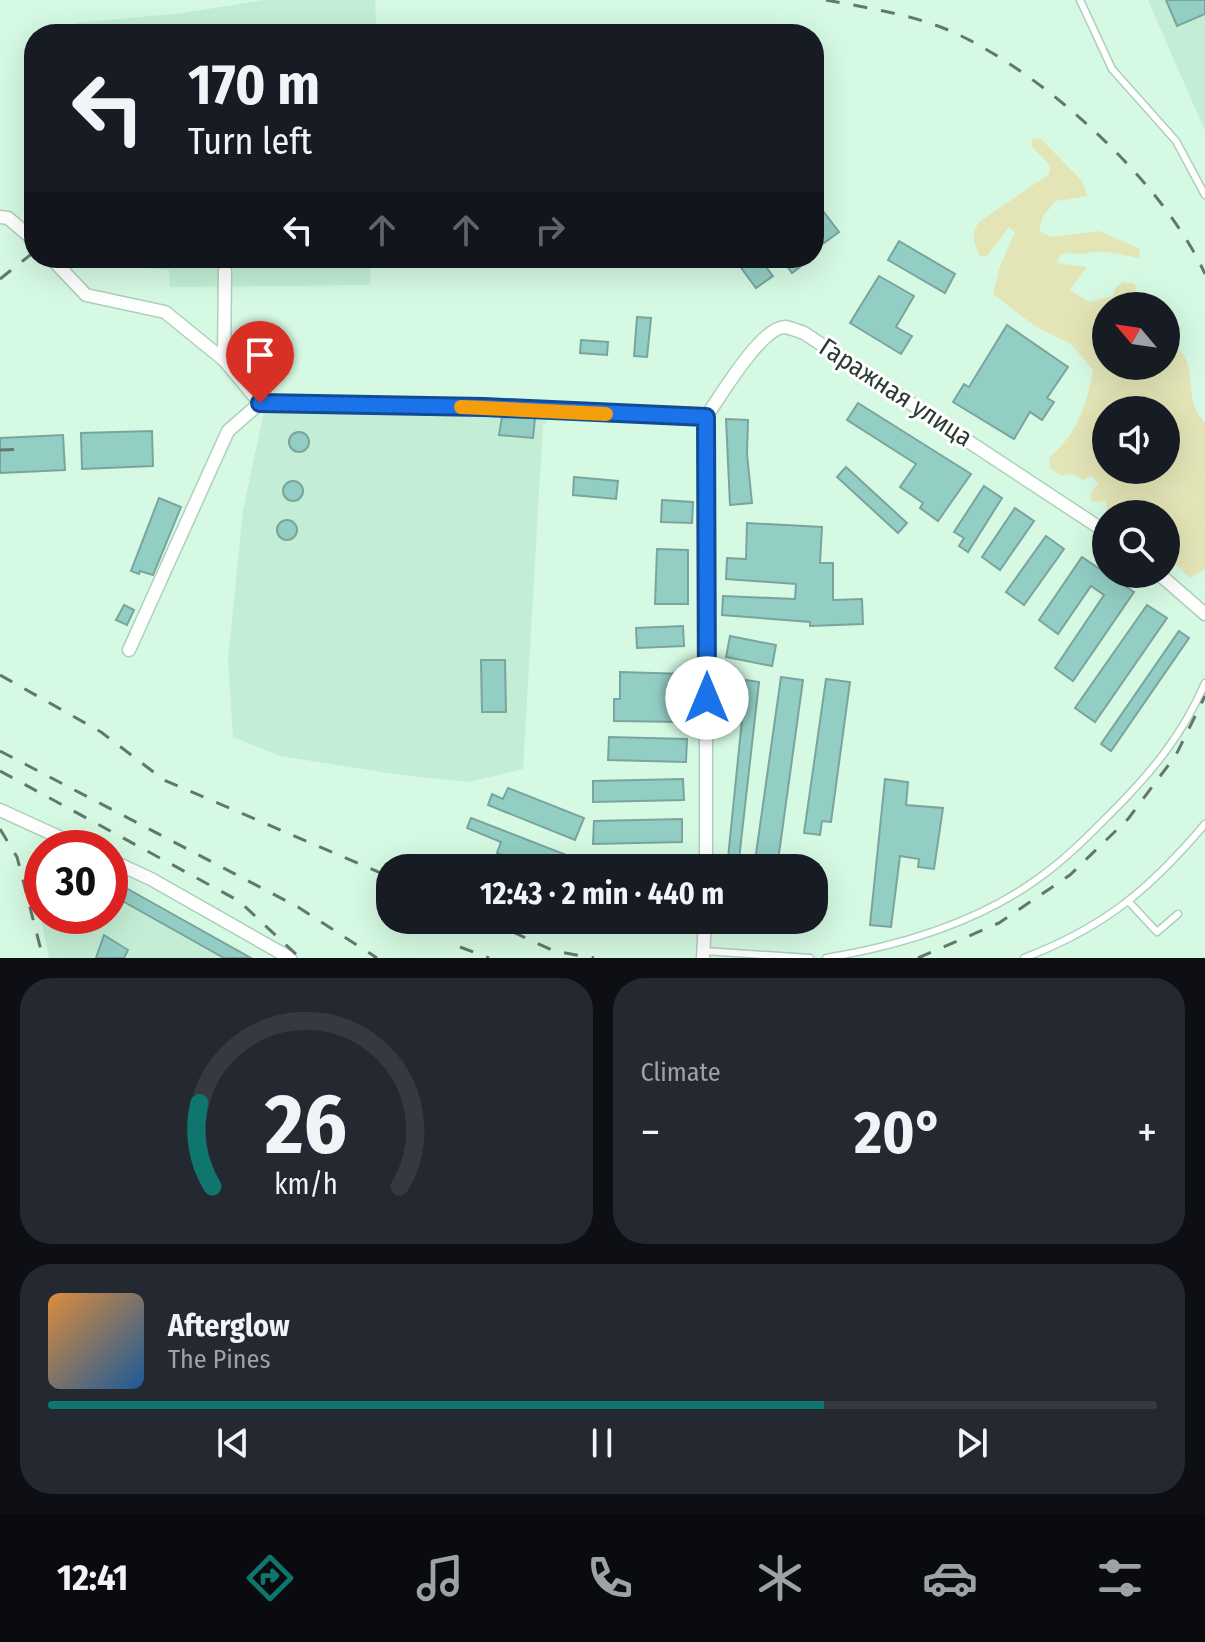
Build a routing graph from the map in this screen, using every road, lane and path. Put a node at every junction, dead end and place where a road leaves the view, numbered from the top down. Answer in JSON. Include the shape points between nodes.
{"nodes":[{"id":1,"x":1080,"y":0,"type":"edge"},
{"id":2,"x":1205,"y":195,"type":"edge"},
{"id":3,"x":0,"y":217,"type":"edge"},
{"id":4,"x":24,"y":232,"type":"edge"},
{"id":5,"x":60,"y":268,"type":"edge"},
{"id":6,"x":225,"y":271,"type":"dead end"},
{"id":7,"x":224,"y":360,"type":"junction"},
{"id":8,"x":260,"y":403,"type":"junction"},
{"id":9,"x":706,"y":417,"type":"junction"},
{"id":10,"x":1092,"y":523,"type":"edge"},
{"id":11,"x":1175,"y":588,"type":"edge"},
{"id":12,"x":1205,"y":614,"type":"edge"},
{"id":13,"x":129,"y":650,"type":"dead end"},
{"id":14,"x":1205,"y":683,"type":"edge"},
{"id":15,"x":0,"y":810,"type":"edge"},
{"id":16,"x":1205,"y":824,"type":"edge"},
{"id":17,"x":44,"y":830,"type":"edge"},
{"id":18,"x":706,"y":854,"type":"edge"},
{"id":19,"x":128,"y":868,"type":"edge"},
{"id":20,"x":1130,"y":903,"type":"junction"},
{"id":21,"x":1178,"y":914,"type":"dead end"},
{"id":22,"x":705,"y":934,"type":"edge"},
{"id":23,"x":704,"y":954,"type":"edge"},
{"id":24,"x":290,"y":958,"type":"edge"},
{"id":25,"x":810,"y":958,"type":"edge"},
{"id":26,"x":826,"y":958,"type":"edge"},
{"id":27,"x":1024,"y":958,"type":"edge"}],
"edges":[{"from":1,"to":2,"type":"lane","via":[[1112,69],[1176,141]]},
{"from":3,"to":4,"type":"street"},
{"from":5,"to":7,"type":"street","via":[[86,295],[165,312]]},
{"from":6,"to":7,"type":"street"},
{"from":7,"to":8,"type":"street"},
{"from":8,"to":9,"type":"street"},
{"from":8,"to":13,"type":"street","via":[[228,431]]},
{"from":9,"to":10,"type":"street","name":"Гаражная улица","via":[[760,341],[786,327],[804,333],[945,423]]},
{"from":9,"to":18,"type":"street"},
{"from":11,"to":12,"type":"street"},
{"from":14,"to":26,"type":"lane","via":[[1181,733],[1153,770],[1082,844],[1033,883],[904,943]]},
{"from":15,"to":17,"type":"street"},
{"from":16,"to":20,"type":"lane"},
{"from":19,"to":24,"type":"street"},
{"from":20,"to":21,"type":"lane","via":[[1157,932]]},
{"from":20,"to":27,"type":"lane","via":[[1067,941]]},
{"from":22,"to":23,"type":"street"},
{"from":23,"to":25,"type":"lane"}]}
